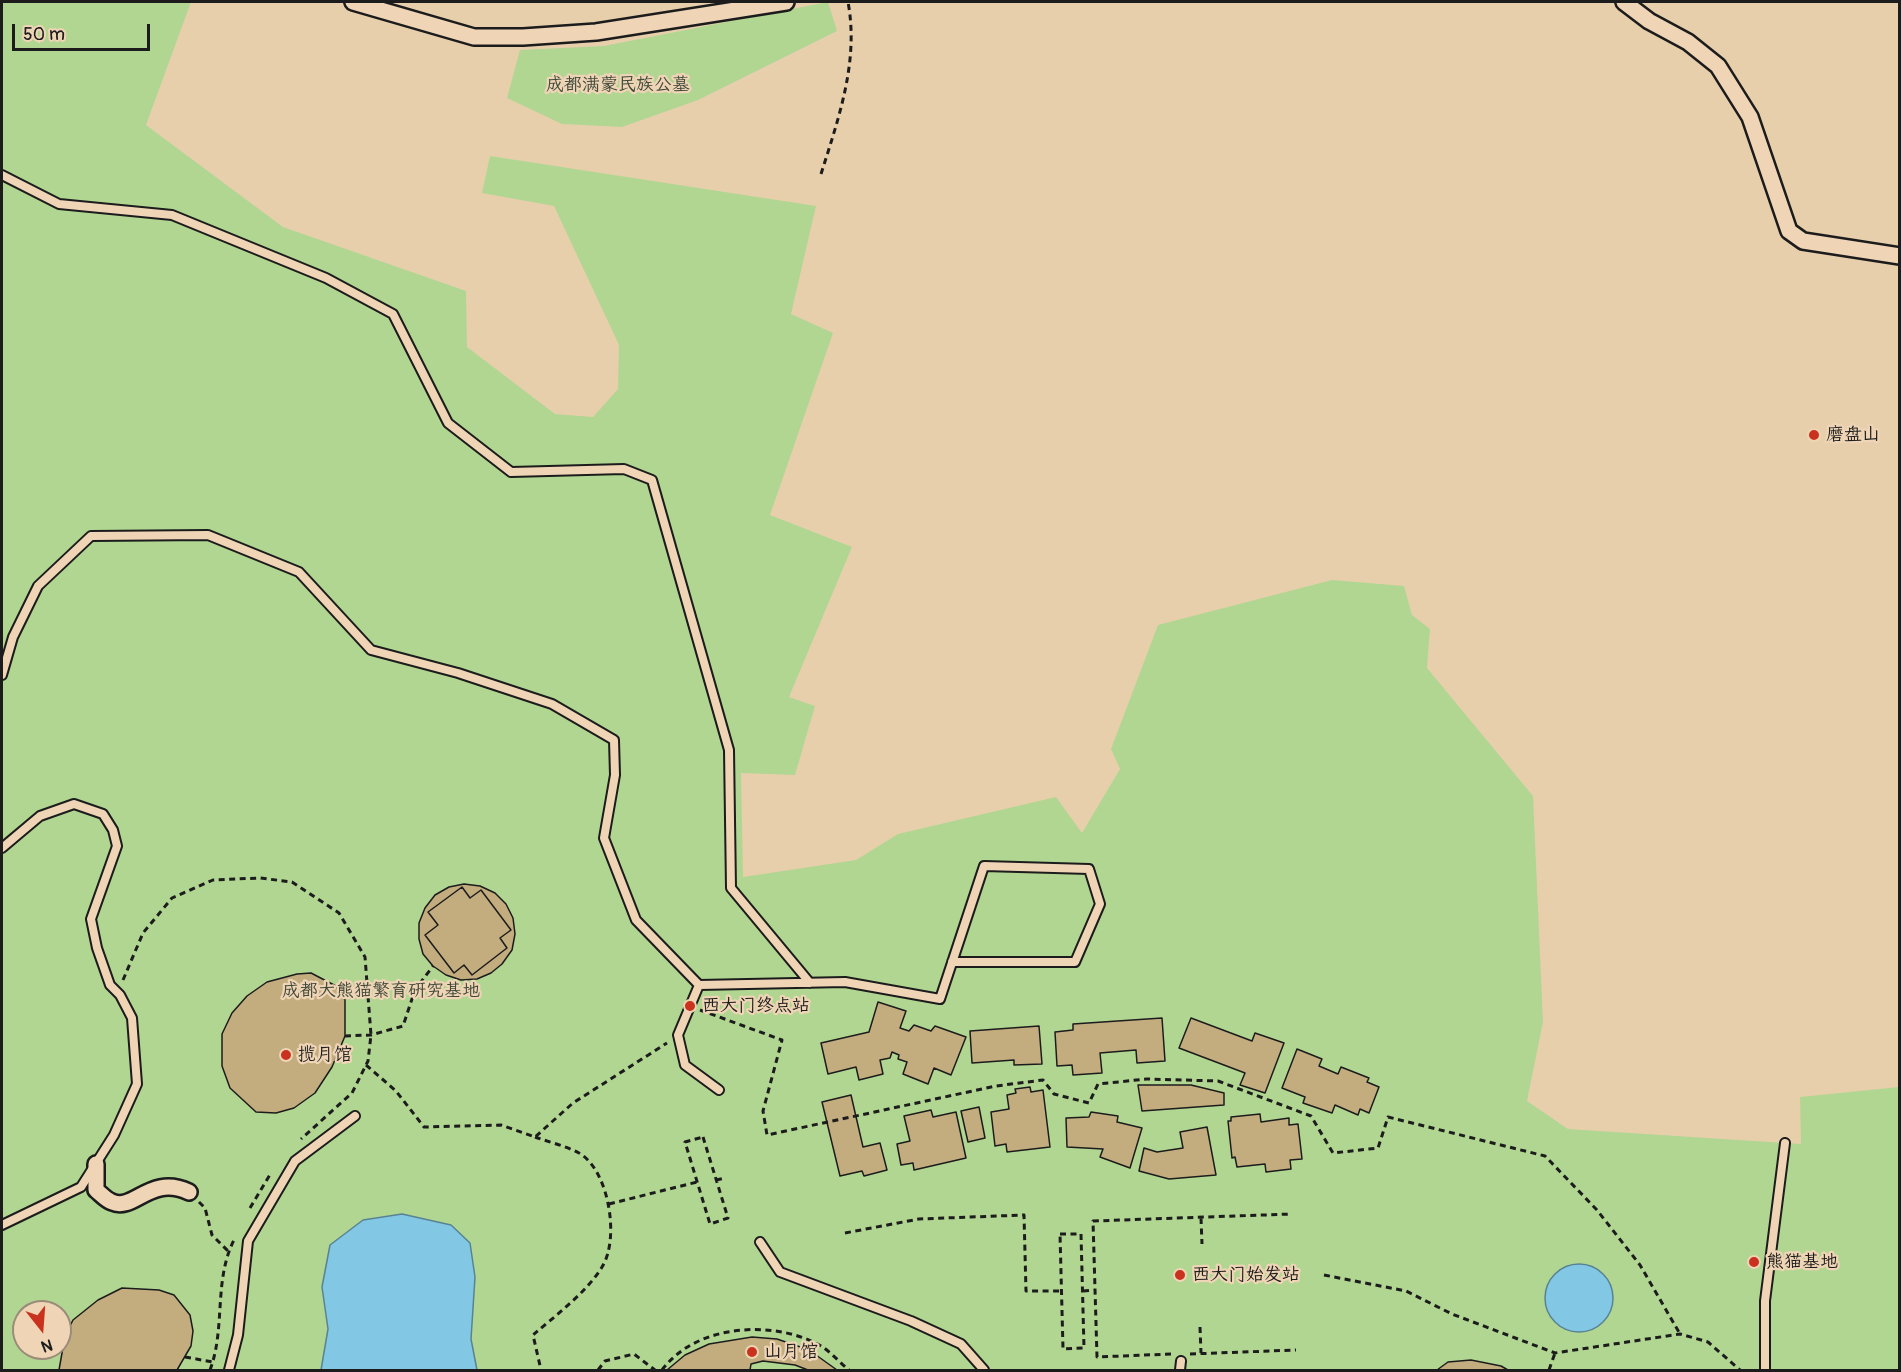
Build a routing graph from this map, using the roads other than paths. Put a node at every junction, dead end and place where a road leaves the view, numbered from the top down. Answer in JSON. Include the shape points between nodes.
{"nodes":[{"id":1,"x":353,"y":2,"type":"edge"},
{"id":2,"x":786,"y":2,"type":"edge"},
{"id":3,"x":1624,"y":2,"type":"edge"},
{"id":4,"x":2,"y":175,"type":"edge"},
{"id":5,"x":1899,"y":256,"type":"edge"},
{"id":6,"x":2,"y":675,"type":"edge"},
{"id":7,"x":2,"y":848,"type":"edge"},
{"id":8,"x":952,"y":962,"type":"junction"},
{"id":9,"x":810,"y":983,"type":"junction"},
{"id":10,"x":699,"y":985,"type":"junction"},
{"id":11,"x":719,"y":1090,"type":"dead end"},
{"id":12,"x":355,"y":1116,"type":"dead end"},
{"id":13,"x":1785,"y":1143,"type":"dead end"},
{"id":14,"x":96,"y":1164,"type":"junction"},
{"id":15,"x":189,"y":1192,"type":"road end"},
{"id":16,"x":2,"y":1225,"type":"edge"},
{"id":17,"x":760,"y":1242,"type":"dead end"},
{"id":18,"x":1179,"y":1357,"type":"road end"},
{"id":19,"x":229,"y":1371,"type":"edge"},
{"id":20,"x":984,"y":1371,"type":"edge"},
{"id":21,"x":1180,"y":1371,"type":"edge"},
{"id":22,"x":1766,"y":1371,"type":"edge"}],
"edges":[{"from":1,"to":2,"type":"street","via":[[474,37],[523,37],[596,32]]},
{"from":3,"to":5,"type":"street","via":[[1718,66],[1750,117],[1789,231],[1803,241]]},
{"from":4,"to":9,"type":"lane","via":[[59,204],[172,215],[326,278],[393,314],[448,423],[512,472],[624,469],[652,480],[729,750],[731,888]]},
{"from":6,"to":10,"type":"lane","via":[[13,637],[38,586],[91,536],[208,535],[299,572],[371,650],[458,672],[552,704],[614,740],[615,775],[604,838],[636,920]]},
{"from":7,"to":14,"type":"lane","via":[[40,816],[74,804],[103,814],[114,830],[117,846],[91,919],[110,985],[132,1018],[137,1084]]},
{"from":8,"to":8,"type":"lane","via":[[984,866],[1089,869],[1100,904],[1075,962]]},
{"from":8,"to":9,"type":"lane","via":[[940,999],[845,982]]},
{"from":9,"to":10,"type":"lane"},
{"from":10,"to":11,"type":"lane","via":[[678,1035],[685,1065]]},
{"from":12,"to":19,"type":"lane","via":[[295,1161],[248,1241]]},
{"from":13,"to":22,"type":"lane","via":[[1765,1301]]},
{"from":14,"to":15,"type":"street","via":[[96,1190],[111,1202],[123,1204],[162,1186],[176,1186]]},
{"from":14,"to":16,"type":"lane","via":[[81,1187]]},
{"from":17,"to":20,"type":"lane","via":[[780,1272],[951,1339],[961,1344]]},
{"from":18,"to":21,"type":"lane"}]}
